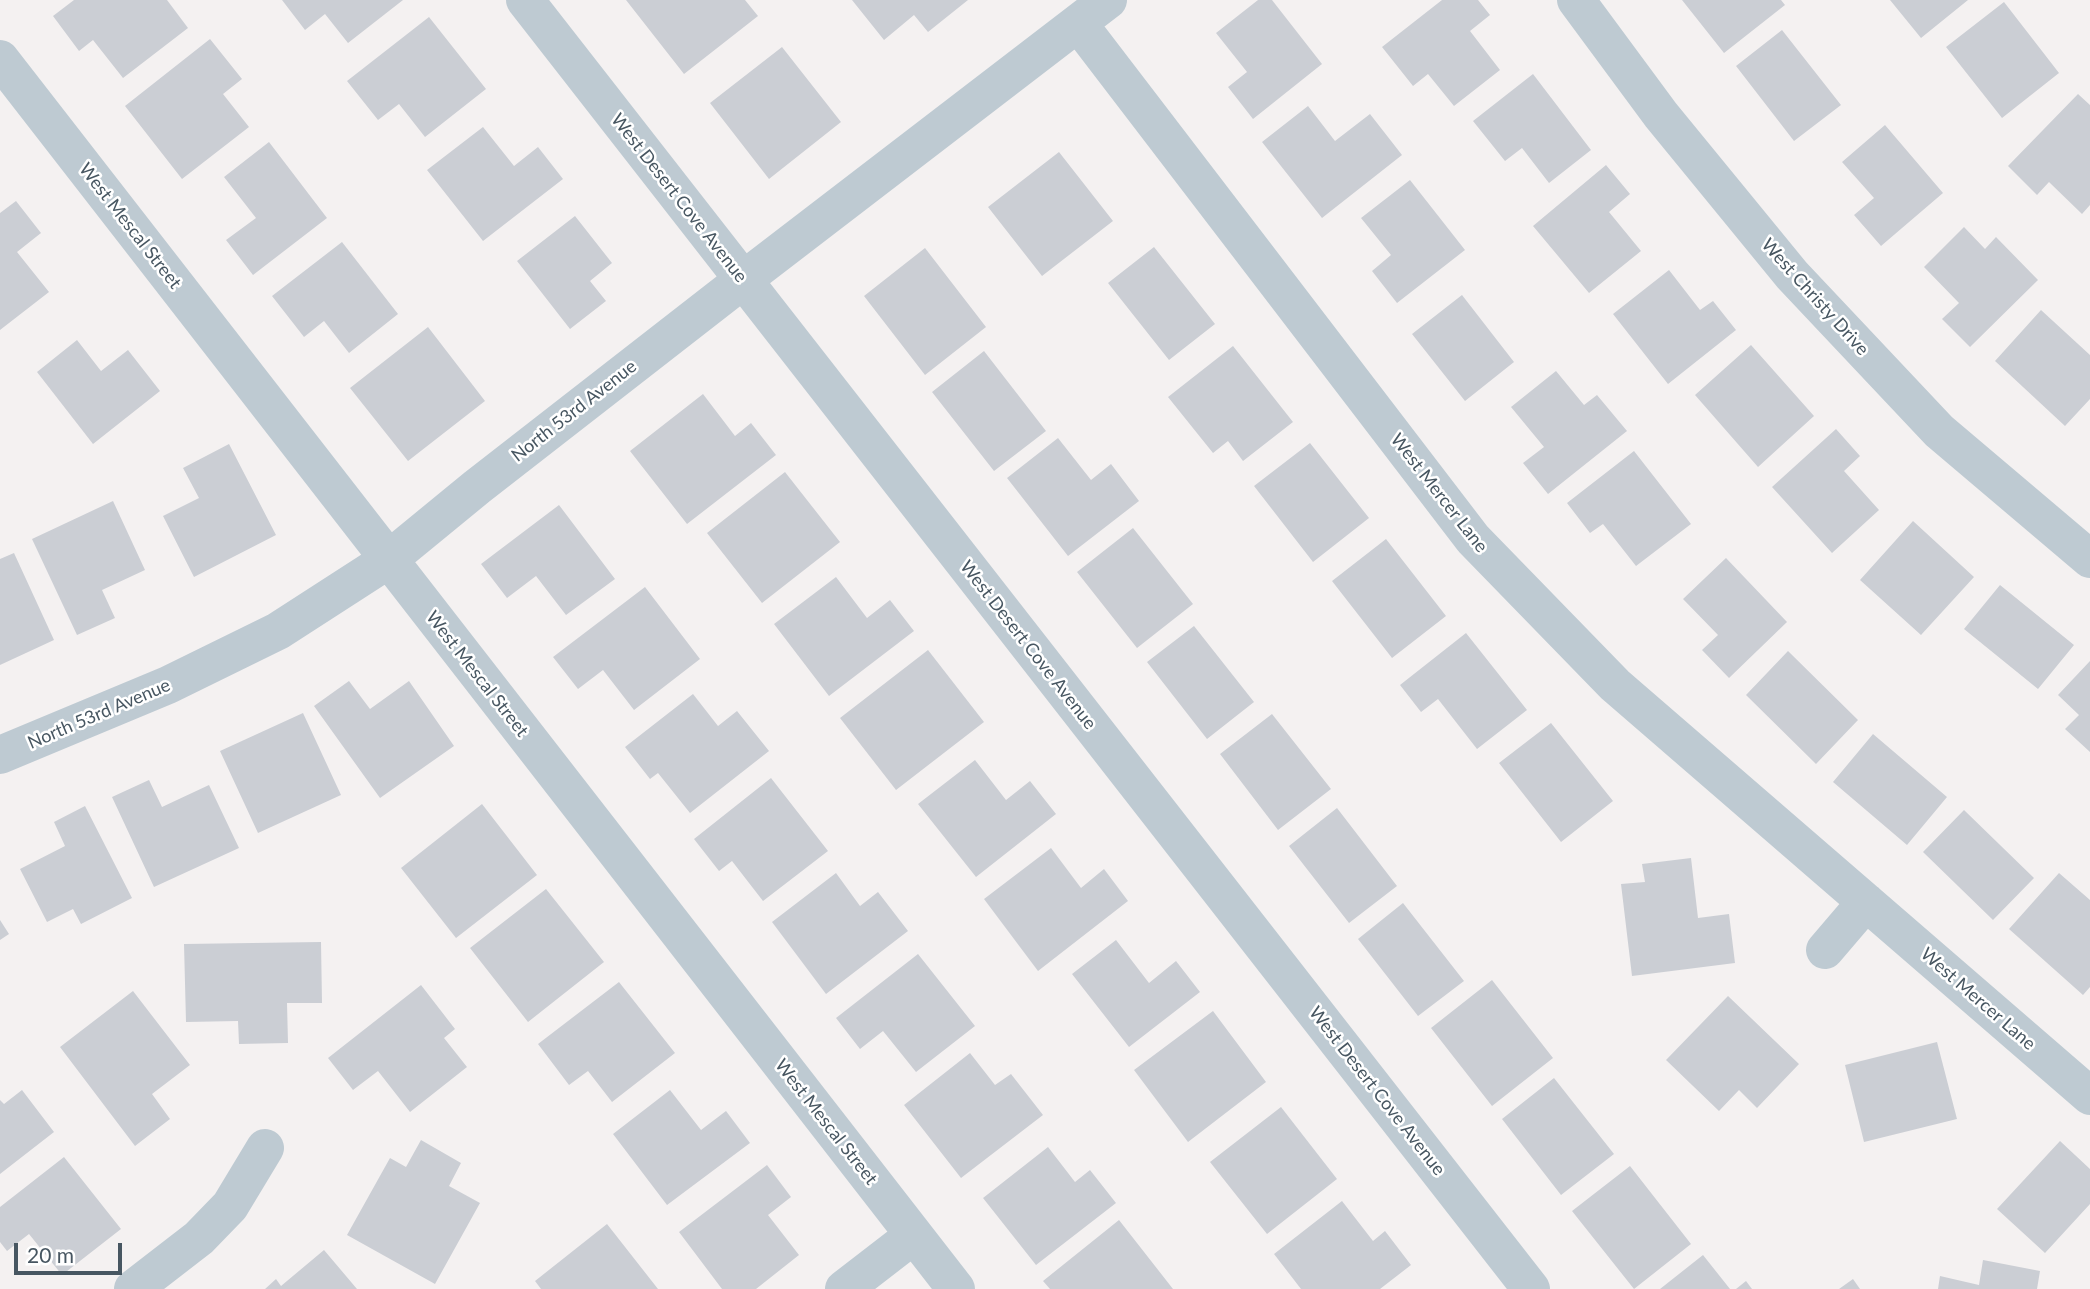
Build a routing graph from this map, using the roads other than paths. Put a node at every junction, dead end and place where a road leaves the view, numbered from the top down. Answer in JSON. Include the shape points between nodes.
{"nodes":[{"id":1,"x":525,"y":0,"type":"edge"},
{"id":2,"x":1108,"y":0,"type":"edge"},
{"id":3,"x":1576,"y":0,"type":"edge"},
{"id":4,"x":1079,"y":23,"type":"junction"},
{"id":5,"x":0,"y":59,"type":"edge"},
{"id":6,"x":743,"y":280,"type":"junction"},
{"id":7,"x":2090,"y":559,"type":"edge"},
{"id":8,"x":388,"y":560,"type":"junction"},
{"id":9,"x":0,"y":755,"type":"edge"},
{"id":10,"x":1866,"y":902,"type":"junction"},
{"id":11,"x":1825,"y":950,"type":"dead end"},
{"id":12,"x":2090,"y":1096,"type":"edge"},
{"id":13,"x":265,"y":1148,"type":"dead end"},
{"id":14,"x":914,"y":1235,"type":"junction"},
{"id":15,"x":133,"y":1289,"type":"edge"},
{"id":16,"x":844,"y":1289,"type":"edge"},
{"id":17,"x":956,"y":1289,"type":"edge"},
{"id":18,"x":1531,"y":1289,"type":"edge"}],
"edges":[{"from":1,"to":6,"type":"street","name":"West Desert Cove Avenue"},
{"from":2,"to":4,"type":"street","name":"North 53rd Avenue"},
{"from":3,"to":7,"type":"street","name":"West Christy Drive","via":[[1661,115],[1792,275],[1939,431]]},
{"from":4,"to":6,"type":"street","name":"North 53rd Avenue"},
{"from":4,"to":10,"type":"street","name":"West Mercer Lane","via":[[1473,539],[1615,685]]},
{"from":5,"to":8,"type":"street","name":"West Mescal Street"},
{"from":6,"to":8,"type":"street","name":"North 53rd Avenue"},
{"from":6,"to":18,"type":"street","name":"West Desert Cove Avenue"},
{"from":8,"to":9,"type":"street","name":"North 53rd Avenue","via":[[278,631],[168,685]]},
{"from":8,"to":14,"type":"street","name":"West Mescal Street"},
{"from":10,"to":11,"type":"street"},
{"from":10,"to":12,"type":"street","name":"West Mercer Lane"},
{"from":13,"to":15,"type":"street","via":[[230,1206],[199,1238]]},
{"from":14,"to":16,"type":"street"},
{"from":14,"to":17,"type":"street","name":"West Mescal Street"}]}
